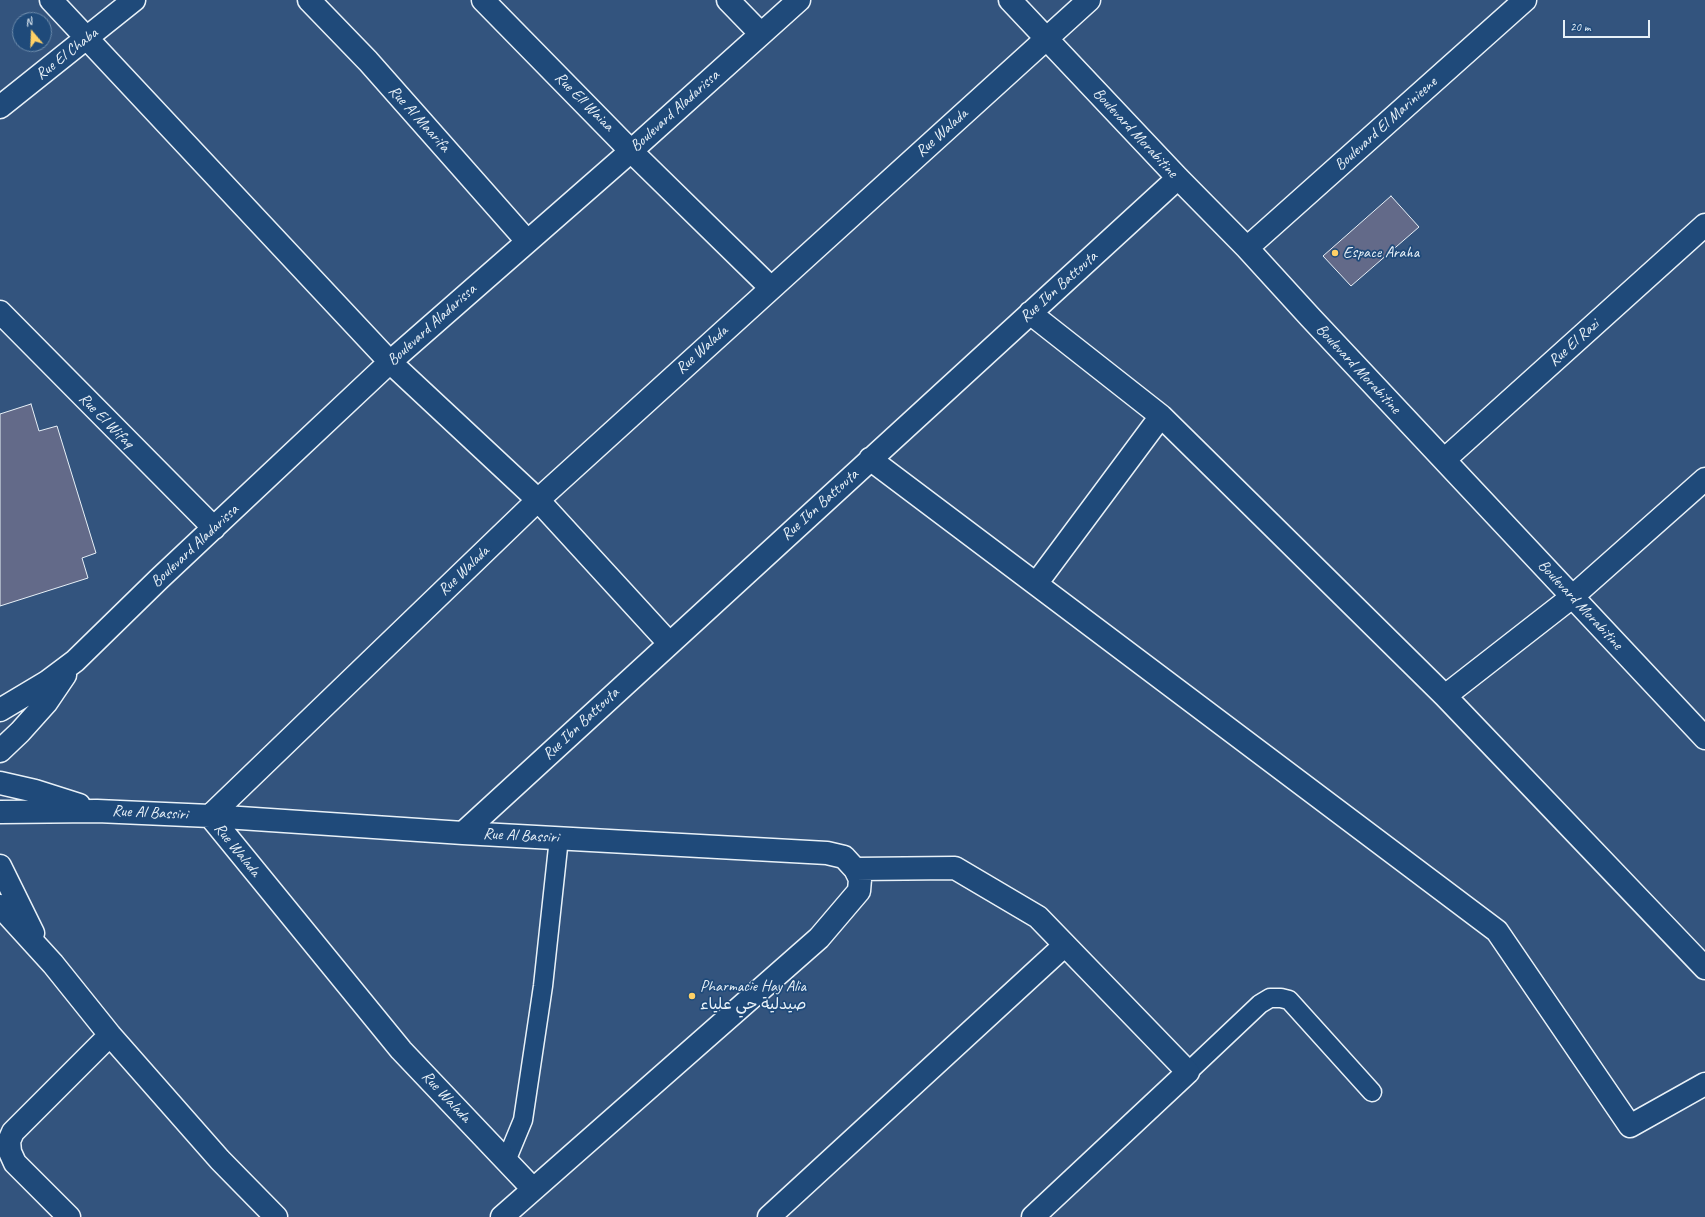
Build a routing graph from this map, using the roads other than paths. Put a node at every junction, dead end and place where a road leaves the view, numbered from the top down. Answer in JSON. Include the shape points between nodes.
{"nodes":[{"id":1,"x":51,"y":0,"type":"edge"},
{"id":2,"x":134,"y":0,"type":"edge"},
{"id":3,"x":310,"y":0,"type":"edge"},
{"id":4,"x":483,"y":0,"type":"edge"},
{"id":5,"x":728,"y":0,"type":"edge"},
{"id":6,"x":799,"y":0,"type":"edge"},
{"id":7,"x":1010,"y":0,"type":"edge"},
{"id":8,"x":1089,"y":0,"type":"edge"},
{"id":9,"x":1526,"y":0,"type":"edge"},
{"id":10,"x":761,"y":34,"type":"junction"},
{"id":11,"x":86,"y":39,"type":"junction"},
{"id":12,"x":1047,"y":39,"type":"junction"},
{"id":13,"x":0,"y":107,"type":"edge"},
{"id":14,"x":631,"y":151,"type":"junction"},
{"id":15,"x":1178,"y":178,"type":"junction"},
{"id":16,"x":1705,"y":225,"type":"edge"},
{"id":17,"x":527,"y":241,"type":"junction"},
{"id":18,"x":1247,"y":248,"type":"junction"},
{"id":19,"x":771,"y":288,"type":"junction"},
{"id":20,"x":0,"y":312,"type":"edge"},
{"id":21,"x":1030,"y":313,"type":"junction"},
{"id":22,"x":390,"y":362,"type":"junction"},
{"id":23,"x":1161,"y":416,"type":"junction"},
{"id":24,"x":870,"y":459,"type":"junction"},
{"id":25,"x":1444,"y":460,"type":"junction"},
{"id":26,"x":1705,"y":479,"type":"edge"},
{"id":27,"x":538,"y":500,"type":"junction"},
{"id":28,"x":214,"y":528,"type":"junction"},
{"id":29,"x":1036,"y":584,"type":"junction"},
{"id":30,"x":1572,"y":597,"type":"junction"},
{"id":31,"x":669,"y":643,"type":"junction"},
{"id":32,"x":75,"y":661,"type":"junction"},
{"id":33,"x":1445,"y":696,"type":"junction"},
{"id":34,"x":0,"y":710,"type":"edge"},
{"id":35,"x":1705,"y":738,"type":"edge"},
{"id":36,"x":0,"y":751,"type":"edge"},
{"id":37,"x":0,"y":784,"type":"edge"},
{"id":38,"x":97,"y":811,"type":"junction"},
{"id":39,"x":0,"y":812,"type":"edge"},
{"id":40,"x":210,"y":816,"type":"junction"},
{"id":41,"x":463,"y":833,"type":"junction"},
{"id":42,"x":559,"y":838,"type":"junction"},
{"id":43,"x":0,"y":866,"type":"edge"},
{"id":44,"x":855,"y":869,"type":"junction"},
{"id":45,"x":0,"y":906,"type":"edge"},
{"id":46,"x":1065,"y":945,"type":"junction"},
{"id":47,"x":42,"y":952,"type":"junction"},
{"id":48,"x":1705,"y":968,"type":"edge"},
{"id":49,"x":110,"y":1035,"type":"junction"},
{"id":50,"x":1188,"y":1072,"type":"junction"},
{"id":51,"x":1705,"y":1084,"type":"edge"},
{"id":52,"x":1372,"y":1092,"type":"dead end"},
{"id":53,"x":506,"y":1161,"type":"junction"},
{"id":54,"x":533,"y":1189,"type":"junction"},
{"id":55,"x":69,"y":1217,"type":"edge"},
{"id":56,"x":276,"y":1217,"type":"edge"},
{"id":57,"x":502,"y":1217,"type":"edge"},
{"id":58,"x":769,"y":1217,"type":"edge"},
{"id":59,"x":1033,"y":1217,"type":"edge"}],
"edges":[{"from":1,"to":11,"type":"street"},
{"from":2,"to":11,"type":"street","name":"Rue El Chaba"},
{"from":3,"to":17,"type":"street","name":"Rue Al Maarifa","via":[[368,61]]},
{"from":4,"to":14,"type":"street","name":"Rue Ell Waiaa"},
{"from":5,"to":10,"type":"street"},
{"from":6,"to":10,"type":"street","name":"Boulevard Aladarissa"},
{"from":7,"to":12,"type":"street","name":"Boulevard Morabitine"},
{"from":8,"to":12,"type":"street","name":"Rue Walada"},
{"from":9,"to":18,"type":"street","name":"Boulevard El Marinieene"},
{"from":10,"to":14,"type":"street","name":"Boulevard Aladarissa"},
{"from":11,"to":13,"type":"street","name":"Rue El Chaba"},
{"from":11,"to":22,"type":"street"},
{"from":12,"to":15,"type":"street","name":"Boulevard Morabitine"},
{"from":12,"to":19,"type":"street","name":"Rue Walada"},
{"from":14,"to":17,"type":"street","name":"Boulevard Aladarissa"},
{"from":14,"to":19,"type":"street","name":"Rue Ell Waiaa"},
{"from":15,"to":18,"type":"street","name":"Boulevard Morabitine"},
{"from":15,"to":21,"type":"street","name":"Rue Ibn Battouta"},
{"from":16,"to":25,"type":"street","name":"Rue El Razi"},
{"from":17,"to":22,"type":"street","name":"Boulevard Aladarissa"},
{"from":18,"to":25,"type":"street","name":"Boulevard Morabitine"},
{"from":19,"to":27,"type":"street","name":"Rue Walada"},
{"from":20,"to":28,"type":"street","name":"Rue El Wifaq"},
{"from":21,"to":23,"type":"street"},
{"from":21,"to":24,"type":"street","name":"Rue Ibn Battouta"},
{"from":22,"to":27,"type":"street"},
{"from":22,"to":28,"type":"street","name":"Boulevard Aladarissa"},
{"from":23,"to":29,"type":"street"},
{"from":23,"to":33,"type":"street"},
{"from":24,"to":29,"type":"street"},
{"from":24,"to":31,"type":"street","name":"Rue Ibn Battouta"},
{"from":25,"to":30,"type":"street","name":"Boulevard Morabitine"},
{"from":26,"to":30,"type":"street"},
{"from":27,"to":31,"type":"street"},
{"from":27,"to":40,"type":"street","name":"Rue Walada"},
{"from":28,"to":32,"type":"street","name":"Boulevard Aladarissa"},
{"from":29,"to":51,"type":"street","via":[[1497,931],[1630,1126]]},
{"from":30,"to":33,"type":"street"},
{"from":30,"to":35,"type":"street","name":"Boulevard Morabitine"},
{"from":31,"to":41,"type":"street","name":"Rue Ibn Battouta"},
{"from":32,"to":34,"type":"street","name":"Boulevard Aladarissa","via":[[47,682]]},
{"from":32,"to":36,"type":"street","name":"Boulevard Aladarissa","via":[[46,702]]},
{"from":33,"to":48,"type":"street"},
{"from":37,"to":38,"type":"street","name":"Rue Al Bassiri","via":[[35,791]]},
{"from":38,"to":39,"type":"street","name":"Rue Al Bassiri"},
{"from":38,"to":40,"type":"street","name":"Rue Al Bassiri"},
{"from":40,"to":41,"type":"street","name":"Rue Al Bassiri"},
{"from":40,"to":53,"type":"street","name":"Rue Walada","via":[[402,1050]]},
{"from":41,"to":42,"type":"street","name":"Rue Al Bassiri"},
{"from":42,"to":44,"type":"street","name":"Rue Al Bassiri","via":[[828,853],[844,857]]},
{"from":42,"to":53,"type":"lane","via":[[523,1120]]},
{"from":43,"to":47,"type":"street"},
{"from":44,"to":46,"type":"street","via":[[955,868],[1038,917]]},
{"from":44,"to":54,"type":"street","via":[[860,879],[859,891],[819,938]]},
{"from":45,"to":47,"type":"street"},
{"from":46,"to":50,"type":"street"},
{"from":46,"to":58,"type":"street"},
{"from":47,"to":49,"type":"street"},
{"from":49,"to":55,"type":"street","via":[[13,1132],[9,1141],[15,1163]]},
{"from":49,"to":56,"type":"street","via":[[220,1160]]},
{"from":50,"to":52,"type":"lane","via":[[1260,1004],[1270,998],[1281,998],[1289,1000]]},
{"from":50,"to":59,"type":"street"},
{"from":53,"to":54,"type":"street","name":"Rue Walada"},
{"from":54,"to":57,"type":"street"}]}
